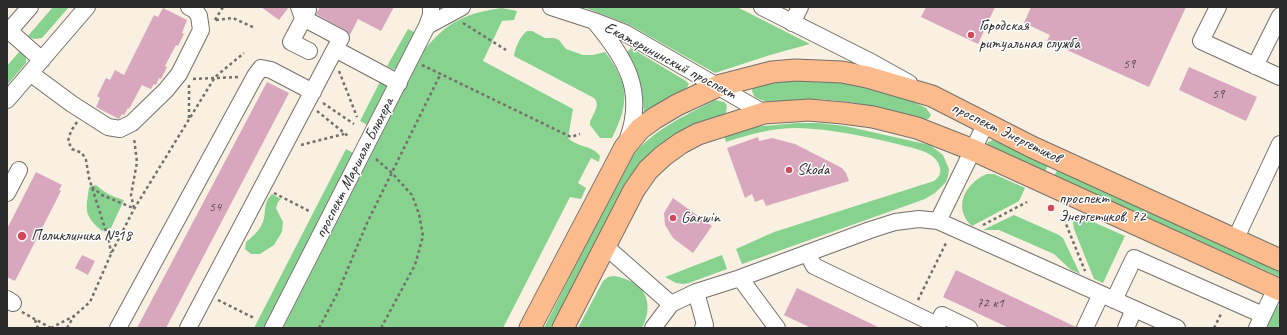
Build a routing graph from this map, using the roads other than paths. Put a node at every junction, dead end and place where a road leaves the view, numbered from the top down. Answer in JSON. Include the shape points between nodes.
{"nodes":[{"id":1,"x":30,"y":7,"type":"edge"},
{"id":2,"x":87,"y":7,"type":"edge"},
{"id":3,"x":189,"y":7,"type":"edge"},
{"id":4,"x":431,"y":7,"type":"edge"},
{"id":5,"x":551,"y":7,"type":"edge"},
{"id":6,"x":762,"y":7,"type":"edge"},
{"id":7,"x":800,"y":7,"type":"edge"},
{"id":8,"x":1218,"y":7,"type":"edge"},
{"id":9,"x":455,"y":10,"type":"edge"},
{"id":10,"x":304,"y":11,"type":"edge"},
{"id":11,"x":1280,"y":16,"type":"edge"},
{"id":12,"x":594,"y":21,"type":"junction"},
{"id":13,"x":792,"y":23,"type":"junction"},
{"id":14,"x":427,"y":26,"type":"junction"},
{"id":15,"x":8,"y":30,"type":"edge"},
{"id":16,"x":309,"y":51,"type":"dead end"},
{"id":17,"x":334,"y":52,"type":"junction"},
{"id":18,"x":42,"y":60,"type":"junction"},
{"id":19,"x":1255,"y":66,"type":"junction"},
{"id":20,"x":30,"y":73,"type":"junction"},
{"id":21,"x":1280,"y":77,"type":"edge"},
{"id":22,"x":399,"y":83,"type":"junction"},
{"id":23,"x":718,"y":86,"type":"junction"},
{"id":24,"x":932,"y":96,"type":"junction"},
{"id":25,"x":310,"y":97,"type":"junction"},
{"id":26,"x":7,"y":100,"type":"edge"},
{"id":27,"x":764,"y":113,"type":"junction"},
{"id":28,"x":986,"y":123,"type":"junction"},
{"id":29,"x":917,"y":128,"type":"junction"},
{"id":30,"x":1280,"y":144,"type":"edge"},
{"id":31,"x":625,"y":147,"type":"junction"},
{"id":32,"x":973,"y":150,"type":"junction"},
{"id":33,"x":19,"y":170,"type":"dead end"},
{"id":34,"x":7,"y":193,"type":"edge"},
{"id":35,"x":938,"y":221,"type":"junction"},
{"id":36,"x":1235,"y":240,"type":"junction"},
{"id":37,"x":605,"y":246,"type":"junction"},
{"id":38,"x":807,"y":253,"type":"junction"},
{"id":39,"x":1280,"y":260,"type":"edge"},
{"id":40,"x":740,"y":278,"type":"junction"},
{"id":41,"x":1278,"y":290,"type":"edge"},
{"id":42,"x":696,"y":292,"type":"junction"},
{"id":43,"x":1107,"y":297,"type":"junction"},
{"id":44,"x":671,"y":304,"type":"junction"},
{"id":45,"x":1134,"y":309,"type":"junction"},
{"id":46,"x":1260,"y":322,"type":"edge"},
{"id":47,"x":936,"y":327,"type":"edge"},
{"id":48,"x":118,"y":328,"type":"edge"},
{"id":49,"x":188,"y":328,"type":"edge"},
{"id":50,"x":273,"y":328,"type":"edge"},
{"id":51,"x":530,"y":328,"type":"edge"},
{"id":52,"x":563,"y":328,"type":"edge"},
{"id":53,"x":653,"y":328,"type":"edge"},
{"id":54,"x":703,"y":328,"type":"edge"},
{"id":55,"x":777,"y":328,"type":"edge"},
{"id":56,"x":969,"y":328,"type":"edge"},
{"id":57,"x":1084,"y":328,"type":"edge"},
{"id":58,"x":1126,"y":328,"type":"edge"},
{"id":59,"x":1177,"y":328,"type":"edge"}],
"edges":[{"from":1,"to":15,"type":"street"},
{"from":2,"to":18,"type":"street"},
{"from":3,"to":20,"type":"street","via":[[199,16],[201,30],[179,74],[132,123],[120,129],[108,127],[51,90]]},
{"from":4,"to":14,"type":"street","name":"проспект Маршала Блюхера"},
{"from":5,"to":12,"type":"street","name":"Екатерининский проспект"},
{"from":6,"to":13,"type":"street"},
{"from":7,"to":13,"type":"street"},
{"from":8,"to":19,"type":"street","via":[[1201,41]]},
{"from":9,"to":14,"type":"street"},
{"from":10,"to":16,"type":"street","via":[[291,42]]},
{"from":10,"to":17,"type":"street","via":[[341,38]]},
{"from":11,"to":19,"type":"street"},
{"from":12,"to":23,"type":"street","name":"Екатерининский проспект","via":[[625,34]]},
{"from":12,"to":31,"type":"street","via":[[611,41],[632,82],[633,126]]},
{"from":13,"to":24,"type":"street"},
{"from":14,"to":22,"type":"street","name":"проспект Маршала Блюхера"},
{"from":15,"to":18,"type":"street"},
{"from":17,"to":22,"type":"street"},
{"from":17,"to":25,"type":"street"},
{"from":18,"to":20,"type":"street"},
{"from":19,"to":21,"type":"street"},
{"from":20,"to":26,"type":"street"},
{"from":22,"to":50,"type":"street","name":"проспект Маршала Блюхера"},
{"from":23,"to":24,"type":"main road","name":"проспект Энергетиков","via":[[772,72],[818,70],[867,77]]},
{"from":23,"to":27,"type":"street","name":"Екатерининский проспект"},
{"from":23,"to":31,"type":"main road","via":[[655,118],[640,129]]},
{"from":24,"to":28,"type":"main road","name":"проспект Энергетиков"},
{"from":24,"to":29,"type":"main road","via":[[938,107],[939,115],[936,122],[930,126]]},
{"from":25,"to":48,"type":"street","via":[[271,70],[261,68]]},
{"from":25,"to":49,"type":"street"},
{"from":27,"to":29,"type":"main road","name":"проспект Энергетиков","via":[[809,110],[843,113]]},
{"from":27,"to":37,"type":"main road","via":[[698,134],[663,156],[648,170],[634,190]]},
{"from":28,"to":32,"type":"street"},
{"from":28,"to":36,"type":"main road","name":"проспект Энергетиков","via":[[1032,147]]},
{"from":29,"to":32,"type":"main road","name":"проспект Энергетиков"},
{"from":30,"to":36,"type":"street"},
{"from":31,"to":51,"type":"main road"},
{"from":32,"to":35,"type":"street"},
{"from":32,"to":41,"type":"main road","name":"проспект Энергетиков"},
{"from":33,"to":34,"type":"street"},
{"from":35,"to":38,"type":"street","via":[[919,219],[895,222]]},
{"from":35,"to":43,"type":"street"},
{"from":36,"to":39,"type":"main road","name":"проспект Энергетиков"},
{"from":37,"to":44,"type":"street"},
{"from":37,"to":52,"type":"main road"},
{"from":38,"to":40,"type":"street"},
{"from":38,"to":47,"type":"street","via":[[814,266]]},
{"from":40,"to":42,"type":"street"},
{"from":40,"to":55,"type":"street"},
{"from":41,"to":46,"type":"street"},
{"from":42,"to":44,"type":"street"},
{"from":42,"to":54,"type":"street","via":[[705,325]]},
{"from":43,"to":45,"type":"street"},
{"from":43,"to":46,"type":"street","via":[[1134,258]]},
{"from":43,"to":57,"type":"street"},
{"from":44,"to":53,"type":"street"},
{"from":45,"to":58,"type":"street"},
{"from":45,"to":59,"type":"street"},
{"from":47,"to":56,"type":"street","via":[[942,315]]}]}
